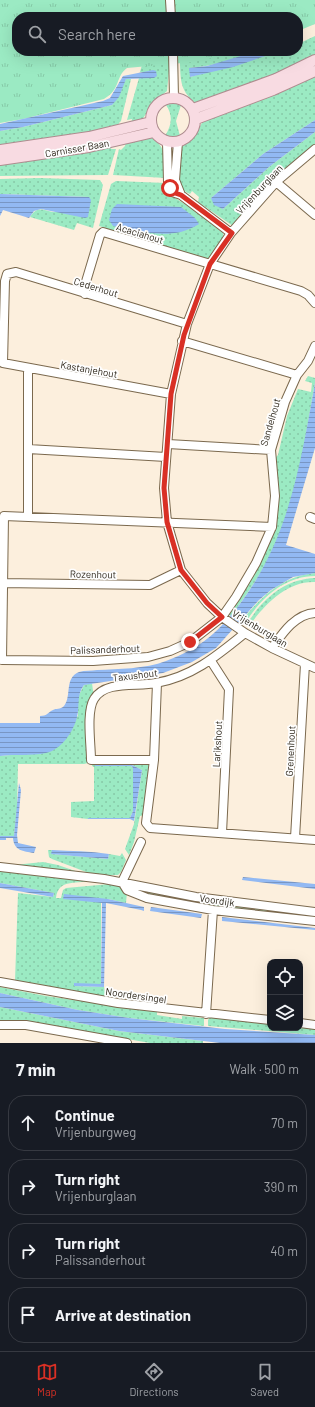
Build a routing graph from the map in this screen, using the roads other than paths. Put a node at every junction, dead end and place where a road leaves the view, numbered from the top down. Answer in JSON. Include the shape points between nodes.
{"nodes":[{"id":1,"x":170,"y":0,"type":"edge"},
{"id":2,"x":171,"y":12,"type":"edge"},
{"id":3,"x":173,"y":56,"type":"edge"},
{"id":4,"x":315,"y":60,"type":"edge"},
{"id":5,"x":315,"y":71,"type":"edge"},
{"id":6,"x":174,"y":98,"type":"junction"},
{"id":7,"x":194,"y":114,"type":"junction"},
{"id":8,"x":151,"y":122,"type":"junction"},
{"id":9,"x":154,"y":132,"type":"junction"},
{"id":10,"x":167,"y":142,"type":"junction"},
{"id":11,"x":178,"y":142,"type":"junction"},
{"id":12,"x":315,"y":149,"type":"edge"},
{"id":13,"x":0,"y":150,"type":"edge"},
{"id":14,"x":0,"y":160,"type":"edge"},
{"id":15,"x":276,"y":182,"type":"junction"},
{"id":16,"x":181,"y":195,"type":"junction"},
{"id":17,"x":315,"y":215,"type":"edge"},
{"id":18,"x":232,"y":233,"type":"junction"},
{"id":19,"x":210,"y":264,"type":"junction"},
{"id":20,"x":85,"y":294,"type":"junction"},
{"id":21,"x":315,"y":302,"type":"edge"},
{"id":22,"x":187,"y":324,"type":"junction"},
{"id":23,"x":182,"y":341,"type":"junction"},
{"id":24,"x":315,"y":346,"type":"edge"},
{"id":25,"x":3,"y":363,"type":"joint"},
{"id":26,"x":28,"y":368,"type":"junction"},
{"id":27,"x":297,"y":375,"type":"junction"},
{"id":28,"x":171,"y":394,"type":"junction"},
{"id":29,"x":168,"y":444,"type":"junction"},
{"id":30,"x":28,"y":449,"type":"junction"},
{"id":31,"x":272,"y":450,"type":"junction"},
{"id":32,"x":166,"y":457,"type":"junction"},
{"id":33,"x":28,"y":516,"type":"junction"},
{"id":34,"x":167,"y":522,"type":"junction"},
{"id":35,"x":272,"y":527,"type":"junction"},
{"id":36,"x":181,"y":570,"type":"junction"},
{"id":37,"x":1,"y":583,"type":"junction"},
{"id":38,"x":315,"y":613,"type":"edge"},
{"id":39,"x":224,"y":618,"type":"junction"},
{"id":40,"x":245,"y":633,"type":"junction"},
{"id":41,"x":272,"y":648,"type":"junction"},
{"id":42,"x":211,"y":661,"type":"junction"},
{"id":43,"x":305,"y":664,"type":"junction"},
{"id":44,"x":315,"y":668,"type":"edge"},
{"id":45,"x":157,"y":683,"type":"junction"},
{"id":46,"x":154,"y":760,"type":"junction"},
{"id":47,"x":222,"y":833,"type":"junction"},
{"id":48,"x":295,"y":838,"type":"junction"},
{"id":49,"x":315,"y":840,"type":"edge"},
{"id":50,"x":141,"y":842,"type":"dead end"},
{"id":51,"x":0,"y":867,"type":"edge"},
{"id":52,"x":122,"y":882,"type":"junction"},
{"id":53,"x":213,"y":910,"type":"junction"},
{"id":54,"x":315,"y":912,"type":"edge"},
{"id":55,"x":315,"y":920,"type":"edge"},
{"id":56,"x":0,"y":982,"type":"edge"},
{"id":57,"x":206,"y":1014,"type":"junction"},
{"id":58,"x":267,"y":1020,"type":"edge"},
{"id":59,"x":303,"y":1023,"type":"edge"},
{"id":60,"x":315,"y":1024,"type":"edge"},
{"id":61,"x":0,"y":1025,"type":"edge"},
{"id":62,"x":109,"y":1042,"type":"edge"},
{"id":63,"x":127,"y":1043,"type":"edge"}],
"edges":[{"from":1,"to":2,"type":"street"},
{"from":3,"to":6,"type":"street"},
{"from":4,"to":7,"type":"main road"},
{"from":5,"to":7,"type":"main road","via":[[273,90]]},
{"from":6,"to":7,"type":"main road","via":[[186,102]]},
{"from":6,"to":8,"type":"main road","via":[[159,103],[153,111]]},
{"from":7,"to":11,"type":"main road","via":[[191,134]]},
{"from":8,"to":9,"type":"main road"},
{"from":8,"to":13,"type":"main road","name":"Carnisser Baan","via":[[90,137]]},
{"from":9,"to":10,"type":"main road"},
{"from":9,"to":14,"type":"main road","name":"Carnisser Baan","via":[[89,147]]},
{"from":10,"to":11,"type":"main road"},
{"from":10,"to":16,"type":"street","via":[[168,182],[172,192]]},
{"from":11,"to":16,"type":"street","via":[[175,180]]},
{"from":12,"to":15,"type":"street","name":"Vrijenburglaan"},
{"from":15,"to":17,"type":"street"},
{"from":15,"to":18,"type":"street","name":"Vrijenburglaan"},
{"from":16,"to":18,"type":"street"},
{"from":18,"to":19,"type":"street","name":"Vrijenburglaan"},
{"from":19,"to":20,"type":"street","name":"Acaciahout","via":[[103,232],[85,285]]},
{"from":19,"to":21,"type":"street","via":[[300,291]]},
{"from":19,"to":22,"type":"street","name":"Vrijenburglaan"},
{"from":20,"to":22,"type":"street","name":"Cederhout"},
{"from":20,"to":25,"type":"street","name":"Cederhout","via":[[16,272],[7,274]]},
{"from":22,"to":23,"type":"street","name":"Vrijenburglaan"},
{"from":23,"to":27,"type":"street"},
{"from":23,"to":28,"type":"street","name":"Vrijenburglaan"},
{"from":24,"to":27,"type":"street","name":"Sandelhout"},
{"from":25,"to":26,"type":"street","name":"Kastanjehout"},
{"from":26,"to":28,"type":"street","name":"Kastanjehout"},
{"from":26,"to":30,"type":"street"},
{"from":27,"to":31,"type":"street","name":"Sandelhout","via":[[285,402]]},
{"from":28,"to":29,"type":"street","name":"Vrijenburglaan"},
{"from":29,"to":31,"type":"street"},
{"from":29,"to":32,"type":"street","name":"Vrijenburglaan"},
{"from":30,"to":32,"type":"street"},
{"from":30,"to":33,"type":"street"},
{"from":31,"to":35,"type":"street","name":"Sandelhout","via":[[275,496]]},
{"from":32,"to":34,"type":"street","name":"Vrijenburglaan","via":[[164,488]]},
{"from":33,"to":34,"type":"street"},
{"from":33,"to":37,"type":"street","via":[[4,516]]},
{"from":34,"to":35,"type":"street"},
{"from":34,"to":36,"type":"street","name":"Vrijenburglaan"},
{"from":35,"to":39,"type":"street","name":"Sandelhout","via":[[256,563]]},
{"from":36,"to":37,"type":"street","name":"Rozenhout","via":[[150,585]]},
{"from":36,"to":39,"type":"street","name":"Vrijenburglaan","via":[[207,603]]},
{"from":37,"to":39,"type":"street","name":"Palissanderhout","via":[[2,660],[94,661],[148,657],[190,642]]},
{"from":38,"to":41,"type":"street","via":[[300,617],[285,630]]},
{"from":39,"to":40,"type":"street","name":"Vrijenburglaan"},
{"from":40,"to":41,"type":"street","name":"Vrijenburglaan"},
{"from":40,"to":42,"type":"street","name":"Taxushout"},
{"from":41,"to":43,"type":"street","name":"Vrijenburglaan"},
{"from":42,"to":45,"type":"street","name":"Taxushout","via":[[185,675]]},
{"from":42,"to":47,"type":"street","name":"Larikshout","via":[[229,689]]},
{"from":43,"to":44,"type":"street","name":"Vrijenburglaan"},
{"from":43,"to":48,"type":"street","name":"Grenenhout"},
{"from":45,"to":46,"type":"street"},
{"from":45,"to":46,"type":"street","name":"Taxushout","via":[[108,688],[98,694],[90,709],[91,760]]},
{"from":46,"to":47,"type":"street","via":[[146,824],[150,828]]},
{"from":47,"to":48,"type":"street"},
{"from":48,"to":49,"type":"street"},
{"from":50,"to":52,"type":"street"},
{"from":51,"to":52,"type":"street","name":"Voordijk"},
{"from":52,"to":53,"type":"street","name":"Voordijk","via":[[127,890],[147,898]]},
{"from":52,"to":54,"type":"street","name":"Voordijk","via":[[196,897]]},
{"from":53,"to":55,"type":"street","name":"Voordijk"},
{"from":53,"to":57,"type":"street"},
{"from":56,"to":57,"type":"street","name":"Noordersingel","via":[[118,1003]]},
{"from":57,"to":58,"type":"street","name":"Noordersingel"},
{"from":59,"to":60,"type":"street"},
{"from":61,"to":62,"type":"street","via":[[26,1025]]},
{"from":62,"to":63,"type":"street"}]}
